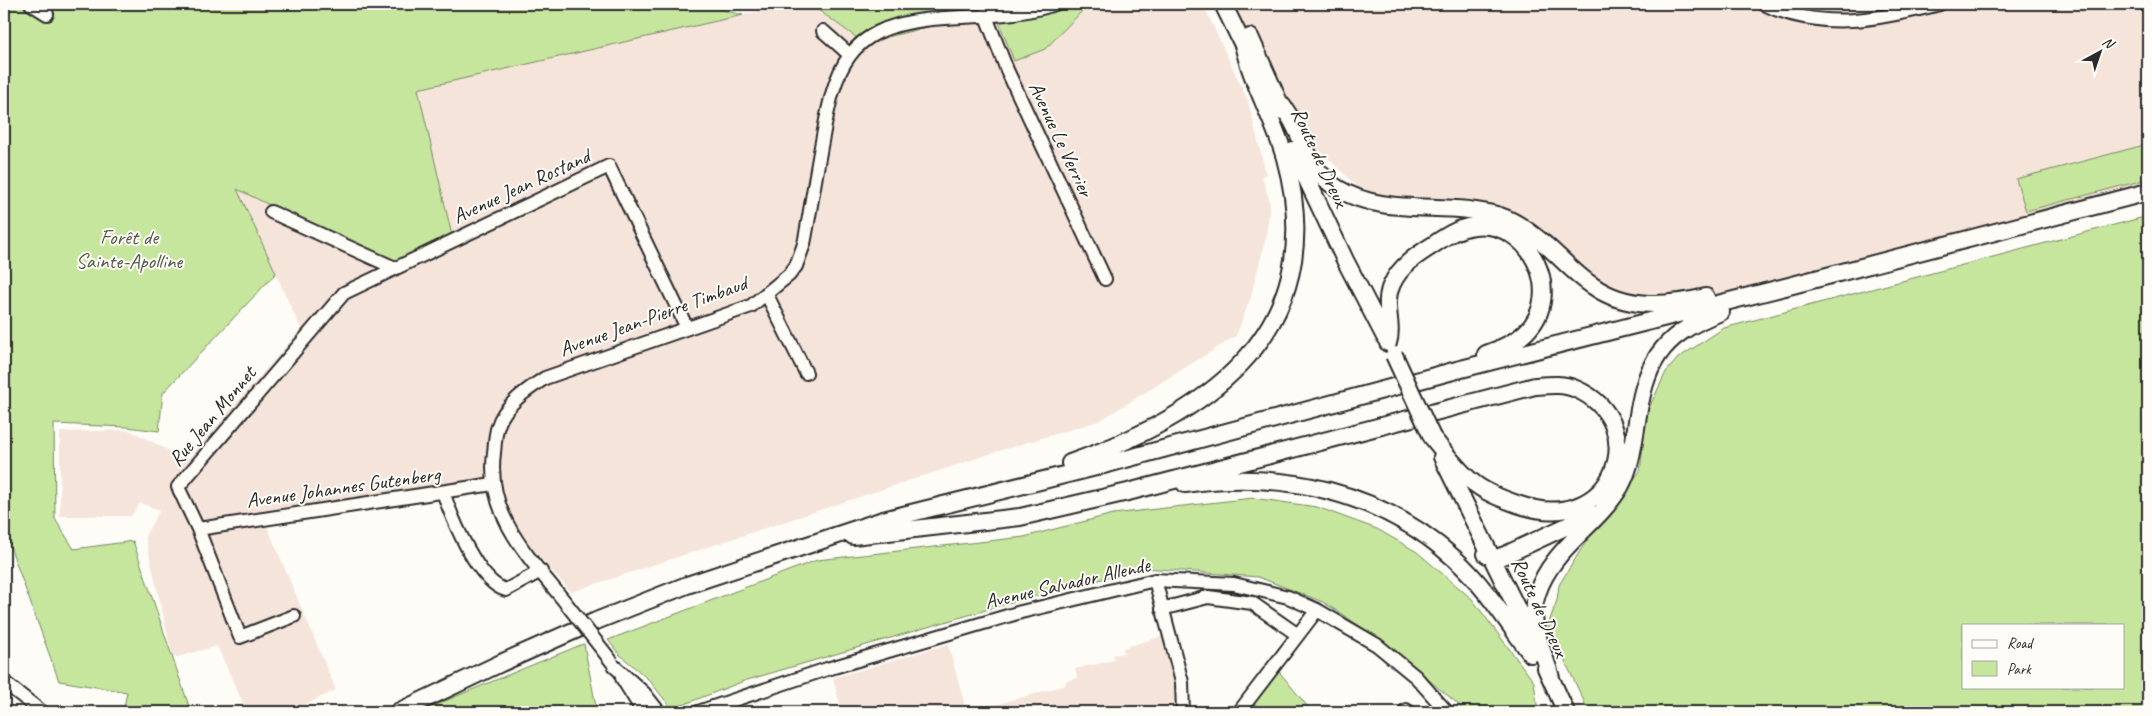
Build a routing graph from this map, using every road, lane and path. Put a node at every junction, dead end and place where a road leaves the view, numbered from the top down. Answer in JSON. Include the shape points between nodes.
{"nodes":[{"id":1,"x":31,"y":4,"type":"edge"},
{"id":2,"x":1055,"y":4,"type":"edge"},
{"id":3,"x":1223,"y":4,"type":"edge"},
{"id":4,"x":1234,"y":4,"type":"edge"},
{"id":5,"x":1764,"y":4,"type":"edge"},
{"id":6,"x":1940,"y":4,"type":"edge"},
{"id":7,"x":46,"y":14,"type":"dead end"},
{"id":8,"x":985,"y":14,"type":"junction"},
{"id":9,"x":823,"y":31,"type":"dead end"},
{"id":10,"x":1243,"y":44,"type":"junction"},
{"id":11,"x":850,"y":55,"type":"junction"},
{"id":12,"x":1279,"y":102,"type":"junction"},
{"id":13,"x":2148,"y":192,"type":"edge"},
{"id":14,"x":271,"y":212,"type":"dead end"},
{"id":15,"x":395,"y":268,"type":"junction"},
{"id":16,"x":1840,"y":271,"type":"junction"},
{"id":17,"x":1105,"y":278,"type":"dead end"},
{"id":18,"x":1785,"y":287,"type":"junction"},
{"id":19,"x":767,"y":295,"type":"junction"},
{"id":20,"x":1380,"y":327,"type":"junction"},
{"id":21,"x":687,"y":328,"type":"junction"},
{"id":22,"x":1391,"y":349,"type":"junction"},
{"id":23,"x":1457,"y":370,"type":"junction"},
{"id":24,"x":806,"y":373,"type":"dead end"},
{"id":25,"x":1432,"y":438,"type":"junction"},
{"id":26,"x":493,"y":484,"type":"junction"},
{"id":27,"x":1019,"y":485,"type":"junction"},
{"id":28,"x":443,"y":492,"type":"junction"},
{"id":29,"x":1128,"y":492,"type":"junction"},
{"id":30,"x":1602,"y":510,"type":"junction"},
{"id":31,"x":198,"y":529,"type":"junction"},
{"id":32,"x":838,"y":535,"type":"junction"},
{"id":33,"x":1488,"y":554,"type":"junction"},
{"id":34,"x":541,"y":571,"type":"junction"},
{"id":35,"x":1155,"y":580,"type":"junction"},
{"id":36,"x":1162,"y":609,"type":"junction"},
{"id":37,"x":1317,"y":610,"type":"junction"},
{"id":38,"x":294,"y":616,"type":"dead end"},
{"id":39,"x":1298,"y":635,"type":"junction"},
{"id":40,"x":1531,"y":654,"type":"junction"},
{"id":41,"x":613,"y":664,"type":"junction"},
{"id":42,"x":1551,"y":678,"type":"junction"},
{"id":43,"x":4,"y":682,"type":"edge"},
{"id":44,"x":42,"y":712,"type":"edge"},
{"id":45,"x":398,"y":712,"type":"edge"},
{"id":46,"x":643,"y":712,"type":"edge"},
{"id":47,"x":659,"y":712,"type":"edge"},
{"id":48,"x":698,"y":712,"type":"edge"},
{"id":49,"x":1183,"y":712,"type":"edge"},
{"id":50,"x":1239,"y":712,"type":"edge"},
{"id":51,"x":1405,"y":712,"type":"edge"},
{"id":52,"x":1409,"y":712,"type":"edge"},
{"id":53,"x":1447,"y":712,"type":"edge"},
{"id":54,"x":1559,"y":712,"type":"edge"},
{"id":55,"x":1566,"y":712,"type":"edge"}],
"edges":[{"from":1,"to":7,"type":"street"},
{"from":2,"to":8,"type":"street","name":"Avenue Jean-Pierre Timbaud"},
{"from":3,"to":10,"type":"main road","name":"Route de Dreux"},
{"from":4,"to":12,"type":"main road","name":"Route de Dreux"},
{"from":5,"to":6,"type":"street","via":[[1803,17],[1832,22],[1887,18]]},
{"from":8,"to":11,"type":"street","name":"Avenue Jean-Pierre Timbaud","via":[[922,20],[890,28]]},
{"from":8,"to":17,"type":"street","name":"Avenue Le Verrier","via":[[1007,70]]},
{"from":9,"to":11,"type":"street"},
{"from":10,"to":20,"type":"main road","name":"Route de Dreux"},
{"from":10,"to":27,"type":"main road","via":[[1247,64],[1285,158],[1296,225],[1287,288],[1268,328],[1243,364],[1217,389],[1187,410],[1117,447],[1028,475]]},
{"from":11,"to":19,"type":"street","name":"Avenue Jean-Pierre Timbaud","via":[[831,92],[804,244],[789,276]]},
{"from":12,"to":16,"type":"main road","via":[[1288,112],[1313,165],[1328,182],[1349,196],[1376,203],[1500,216],[1525,228],[1593,286],[1621,300],[1661,305],[1818,271]]},
{"from":12,"to":20,"type":"main road","name":"Route de Dreux","via":[[1352,258]]},
{"from":13,"to":16,"type":"main road"},
{"from":14,"to":15,"type":"street"},
{"from":15,"to":21,"type":"street","name":"Avenue Jean Rostand","via":[[609,166]]},
{"from":15,"to":31,"type":"street","name":"Rue Jean Monnet","via":[[344,293],[178,487]]},
{"from":16,"to":18,"type":"main road"},
{"from":18,"to":23,"type":"main road"},
{"from":18,"to":30,"type":"main road","via":[[1692,324],[1664,346],[1649,370],[1626,474]]},
{"from":19,"to":21,"type":"street","name":"Avenue Jean-Pierre Timbaud","via":[[751,306]]},
{"from":19,"to":24,"type":"street"},
{"from":20,"to":22,"type":"main road","name":"Route de Dreux"},
{"from":21,"to":26,"type":"street","name":"Avenue Jean-Pierre Timbaud","via":[[554,373],[529,388],[506,411],[497,427]]},
{"from":22,"to":23,"type":"main road","via":[[1388,305],[1391,284],[1415,256],[1453,232],[1475,226],[1494,228],[1515,236],[1532,252],[1540,270],[1543,294],[1538,314],[1527,332],[1512,343],[1463,361]]},
{"from":22,"to":25,"type":"main road","name":"Route de Dreux","bridge":true},
{"from":23,"to":27,"type":"main road"},
{"from":25,"to":29,"type":"main road","via":[[1470,480],[1488,493],[1549,512],[1580,507],[1591,500],[1611,477],[1616,461],[1614,427],[1592,398],[1558,385],[1535,386]]},
{"from":25,"to":33,"type":"main road","name":"Route de Dreux"},
{"from":26,"to":28,"type":"street","name":"Avenue Johannes Gutenberg"},
{"from":26,"to":34,"type":"street","name":"Avenue Jean-Pierre Timbaud","via":[[504,520]]},
{"from":27,"to":32,"type":"main road"},
{"from":28,"to":31,"type":"street","name":"Avenue Johannes Gutenberg"},
{"from":28,"to":34,"type":"street","via":[[467,546],[498,588],[506,590]]},
{"from":29,"to":32,"type":"main road","via":[[1020,517],[862,536]]},
{"from":29,"to":40,"type":"main road","via":[[1240,479],[1280,480],[1344,494],[1403,521],[1454,559],[1501,612]]},
{"from":30,"to":33,"type":"main road"},
{"from":30,"to":42,"type":"main road","via":[[1553,562],[1536,595],[1536,629]]},
{"from":31,"to":38,"type":"street","name":"Rue Jean Monnet","via":[[240,637]]},
{"from":32,"to":45,"type":"main road","via":[[687,585],[501,663]]},
{"from":33,"to":40,"type":"main road","name":"Route de Dreux"},
{"from":33,"to":42,"type":"main road","name":"Route de Dreux"},
{"from":34,"to":41,"type":"street","name":"Avenue Jean-Pierre Timbaud","bridge":true},
{"from":35,"to":36,"type":"street"},
{"from":35,"to":37,"type":"street","name":"Avenue Salvador Allende","via":[[1234,584],[1288,597]]},
{"from":35,"to":48,"type":"street","name":"Avenue Salvador Allende","via":[[1022,612],[827,669]]},
{"from":36,"to":39,"type":"street","via":[[1208,597],[1252,603]]},
{"from":36,"to":49,"type":"street","via":[[1182,682]]},
{"from":37,"to":39,"type":"street"},
{"from":37,"to":53,"type":"street","name":"Avenue Salvador Allende","via":[[1377,645],[1416,677]]},
{"from":39,"to":50,"type":"street"},
{"from":40,"to":54,"type":"main road","name":"Route de Dreux"},
{"from":41,"to":46,"type":"street","name":"Avenue Jean-Pierre Timbaud"},
{"from":41,"to":47,"type":"street","name":"Avenue Jean-Pierre Timbaud"},
{"from":42,"to":55,"type":"main road","name":"Route de Dreux"},
{"from":43,"to":44,"type":"street"},
{"from":51,"to":52,"type":"street"}]}
